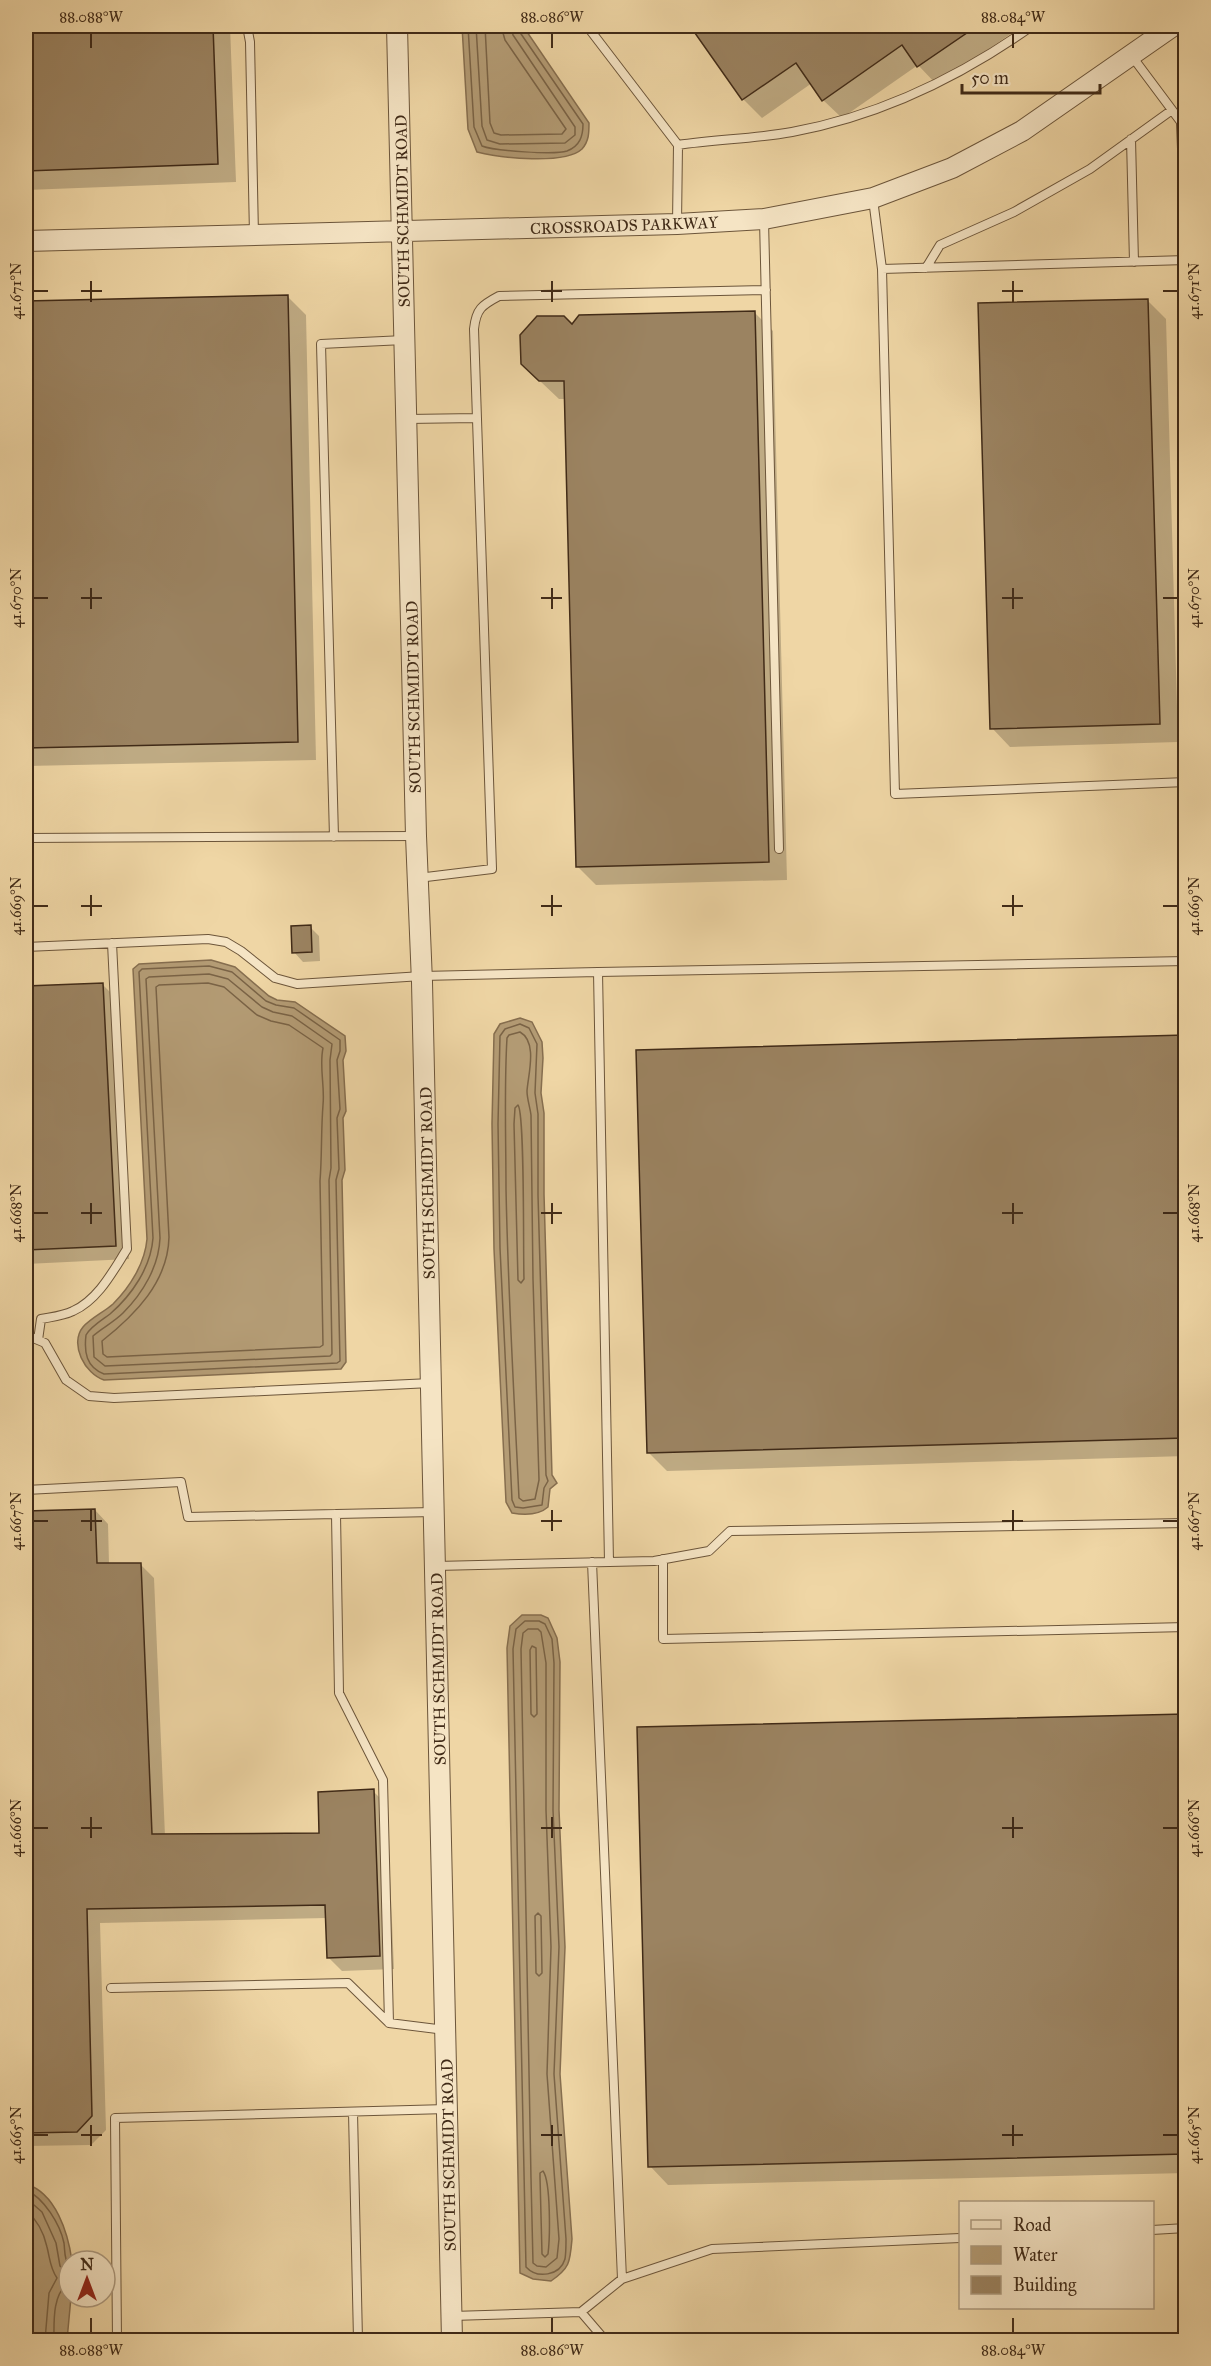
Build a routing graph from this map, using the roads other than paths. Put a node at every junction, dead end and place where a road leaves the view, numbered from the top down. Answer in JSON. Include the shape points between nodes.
{"nodes":[{"id":1,"x":247,"y":26,"type":"edge"},
{"id":2,"x":397,"y":26,"type":"edge"},
{"id":3,"x":586,"y":26,"type":"edge"},
{"id":4,"x":1032,"y":26,"type":"edge"},
{"id":5,"x":1173,"y":26,"type":"edge"},
{"id":6,"x":1131,"y":55,"type":"junction"},
{"id":7,"x":1172,"y":110,"type":"junction"},
{"id":8,"x":1131,"y":139,"type":"junction"},
{"id":9,"x":678,"y":145,"type":"junction"},
{"id":10,"x":873,"y":198,"type":"junction"},
{"id":11,"x":764,"y":219,"type":"junction"},
{"id":12,"x":677,"y":224,"type":"junction"},
{"id":13,"x":403,"y":231,"type":"junction"},
{"id":14,"x":254,"y":235,"type":"junction"},
{"id":15,"x":26,"y":241,"type":"edge"},
{"id":16,"x":1185,"y":255,"type":"edge"},
{"id":17,"x":1185,"y":260,"type":"edge"},
{"id":18,"x":1134,"y":262,"type":"junction"},
{"id":19,"x":926,"y":268,"type":"junction"},
{"id":20,"x":882,"y":269,"type":"junction"},
{"id":21,"x":766,"y":290,"type":"junction"},
{"id":22,"x":404,"y":340,"type":"junction"},
{"id":23,"x":477,"y":418,"type":"junction"},
{"id":24,"x":406,"y":419,"type":"junction"},
{"id":25,"x":1185,"y":782,"type":"edge"},
{"id":26,"x":416,"y":836,"type":"junction"},
{"id":27,"x":334,"y":837,"type":"junction"},
{"id":28,"x":26,"y":838,"type":"edge"},
{"id":29,"x":779,"y":849,"type":"dead end"},
{"id":30,"x":418,"y":878,"type":"junction"},
{"id":31,"x":112,"y":943,"type":"junction"},
{"id":32,"x":26,"y":947,"type":"edge"},
{"id":33,"x":1185,"y":962,"type":"edge"},
{"id":34,"x":598,"y":972,"type":"junction"},
{"id":35,"x":422,"y":976,"type":"junction"},
{"id":36,"x":26,"y":1335,"type":"edge"},
{"id":37,"x":38,"y":1340,"type":"junction"},
{"id":38,"x":432,"y":1383,"type":"junction"},
{"id":39,"x":26,"y":1490,"type":"edge"},
{"id":40,"x":435,"y":1512,"type":"junction"},
{"id":41,"x":336,"y":1514,"type":"junction"},
{"id":42,"x":1185,"y":1524,"type":"edge"},
{"id":43,"x":663,"y":1559,"type":"junction"},
{"id":44,"x":592,"y":1562,"type":"junction"},
{"id":45,"x":609,"y":1562,"type":"junction"},
{"id":46,"x":436,"y":1566,"type":"junction"},
{"id":47,"x":1185,"y":1627,"type":"edge"},
{"id":48,"x":111,"y":1988,"type":"dead end"},
{"id":49,"x":389,"y":2023,"type":"junction"},
{"id":50,"x":446,"y":2030,"type":"junction"},
{"id":51,"x":447,"y":2109,"type":"junction"},
{"id":52,"x":353,"y":2112,"type":"junction"},
{"id":53,"x":1185,"y":2228,"type":"edge"},
{"id":54,"x":1154,"y":2229,"type":"edge"},
{"id":55,"x":959,"y":2238,"type":"edge"},
{"id":56,"x":622,"y":2279,"type":"junction"},
{"id":57,"x":580,"y":2312,"type":"junction"},
{"id":58,"x":452,"y":2316,"type":"junction"},
{"id":59,"x":117,"y":2340,"type":"edge"},
{"id":60,"x":358,"y":2340,"type":"edge"},
{"id":61,"x":452,"y":2340,"type":"edge"},
{"id":62,"x":605,"y":2340,"type":"edge"}],
"edges":[{"from":1,"to":14,"type":"lane"},
{"from":2,"to":13,"type":"street","name":"SOUTH SCHMIDT ROAD"},
{"from":3,"to":9,"type":"lane"},
{"from":4,"to":9,"type":"lane","via":[[992,54],[925,89],[862,115],[791,132]]},
{"from":5,"to":6,"type":"street","name":"CROSSROADS PARKWAY"},
{"from":6,"to":7,"type":"lane"},
{"from":6,"to":10,"type":"street","name":"CROSSROADS PARKWAY","via":[[1022,131],[952,168]]},
{"from":7,"to":8,"type":"lane"},
{"from":7,"to":16,"type":"lane","via":[[1181,122]]},
{"from":8,"to":18,"type":"lane"},
{"from":8,"to":19,"type":"lane","via":[[1090,169],[1014,212],[940,245]]},
{"from":9,"to":12,"type":"lane"},
{"from":10,"to":11,"type":"street","name":"CROSSROADS PARKWAY"},
{"from":10,"to":20,"type":"lane"},
{"from":11,"to":12,"type":"street","name":"CROSSROADS PARKWAY"},
{"from":11,"to":21,"type":"lane"},
{"from":12,"to":13,"type":"street","name":"CROSSROADS PARKWAY"},
{"from":13,"to":14,"type":"street","name":"CROSSROADS PARKWAY"},
{"from":13,"to":22,"type":"street","name":"SOUTH SCHMIDT ROAD"},
{"from":14,"to":15,"type":"street","name":"CROSSROADS PARKWAY"},
{"from":17,"to":18,"type":"lane"},
{"from":18,"to":19,"type":"lane"},
{"from":19,"to":20,"type":"lane"},
{"from":20,"to":25,"type":"lane","via":[[895,794]]},
{"from":21,"to":23,"type":"lane","via":[[499,296],[476,314]]},
{"from":21,"to":29,"type":"lane"},
{"from":22,"to":24,"type":"street","name":"SOUTH SCHMIDT ROAD"},
{"from":22,"to":27,"type":"lane","via":[[321,344]]},
{"from":23,"to":24,"type":"lane"},
{"from":23,"to":30,"type":"lane","via":[[492,869]]},
{"from":24,"to":26,"type":"street","name":"SOUTH SCHMIDT ROAD"},
{"from":26,"to":27,"type":"lane"},
{"from":26,"to":30,"type":"street","name":"SOUTH SCHMIDT ROAD"},
{"from":27,"to":28,"type":"lane"},
{"from":30,"to":35,"type":"street","name":"SOUTH SCHMIDT ROAD"},
{"from":31,"to":32,"type":"lane"},
{"from":31,"to":35,"type":"lane","via":[[208,939],[226,942],[275,978],[297,984]]},
{"from":31,"to":37,"type":"lane","via":[[127,1248],[90,1300],[72,1312],[41,1319]]},
{"from":33,"to":34,"type":"lane"},
{"from":34,"to":35,"type":"lane"},
{"from":34,"to":45,"type":"lane"},
{"from":35,"to":38,"type":"street","name":"SOUTH SCHMIDT ROAD"},
{"from":36,"to":37,"type":"lane"},
{"from":37,"to":38,"type":"lane","via":[[45,1344],[66,1380],[89,1396]]},
{"from":38,"to":40,"type":"street","name":"SOUTH SCHMIDT ROAD"},
{"from":39,"to":41,"type":"lane","via":[[181,1482],[188,1516]]},
{"from":40,"to":41,"type":"lane"},
{"from":40,"to":46,"type":"street","name":"SOUTH SCHMIDT ROAD"},
{"from":41,"to":49,"type":"lane","via":[[339,1693],[383,1780]]},
{"from":42,"to":43,"type":"lane","via":[[730,1531],[709,1551]]},
{"from":43,"to":45,"type":"lane"},
{"from":43,"to":47,"type":"lane","via":[[663,1639]]},
{"from":44,"to":45,"type":"lane"},
{"from":44,"to":46,"type":"lane"},
{"from":44,"to":56,"type":"lane"},
{"from":46,"to":50,"type":"street","name":"SOUTH SCHMIDT ROAD"},
{"from":48,"to":49,"type":"lane","via":[[348,1983]]},
{"from":49,"to":50,"type":"lane"},
{"from":50,"to":51,"type":"street","name":"SOUTH SCHMIDT ROAD"},
{"from":51,"to":52,"type":"lane"},
{"from":51,"to":58,"type":"street","name":"SOUTH SCHMIDT ROAD"},
{"from":52,"to":59,"type":"lane","via":[[115,2118]]},
{"from":52,"to":60,"type":"lane"},
{"from":53,"to":54,"type":"lane"},
{"from":55,"to":56,"type":"lane","via":[[712,2249]]},
{"from":56,"to":57,"type":"lane"},
{"from":57,"to":58,"type":"lane"},
{"from":57,"to":62,"type":"lane"},
{"from":58,"to":61,"type":"street","name":"SOUTH SCHMIDT ROAD"}]}
